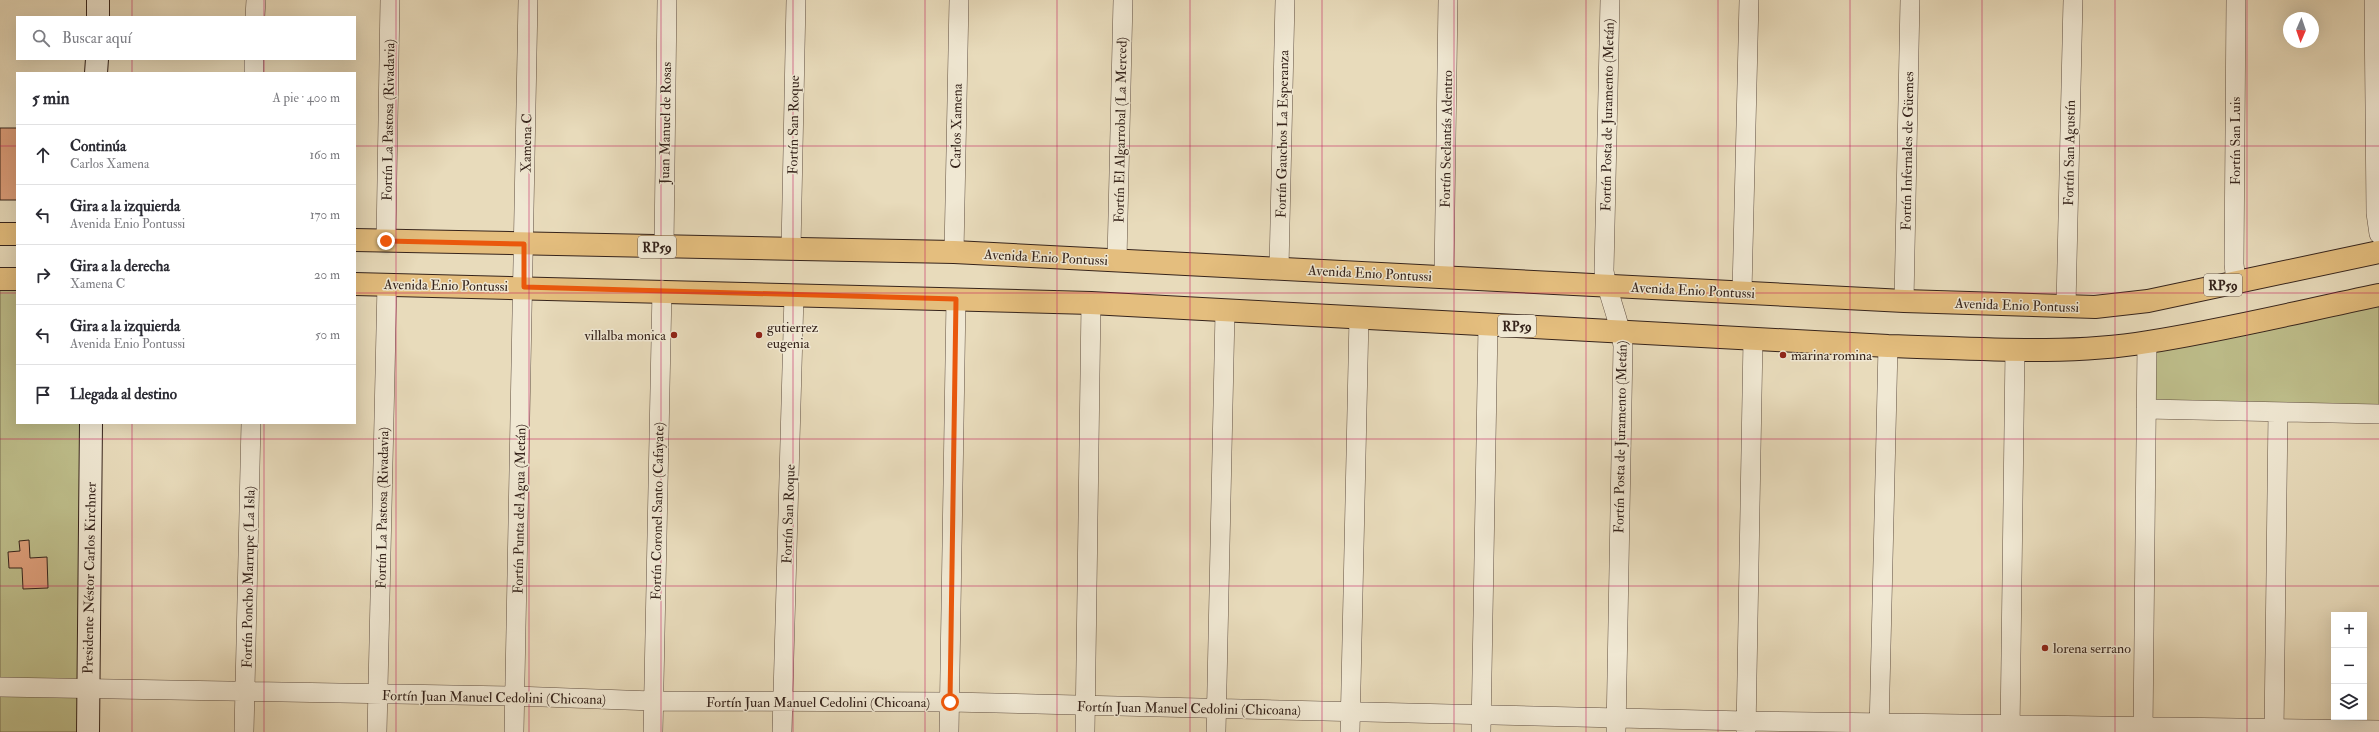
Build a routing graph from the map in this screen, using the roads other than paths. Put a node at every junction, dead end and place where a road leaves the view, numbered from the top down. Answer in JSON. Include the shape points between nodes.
{"nodes":[{"id":1,"x":98,"y":0,"type":"edge"},
{"id":2,"x":256,"y":0,"type":"edge"},
{"id":3,"x":390,"y":0,"type":"edge"},
{"id":4,"x":528,"y":0,"type":"edge"},
{"id":5,"x":667,"y":0,"type":"edge"},
{"id":6,"x":796,"y":0,"type":"edge"},
{"id":7,"x":959,"y":0,"type":"edge"},
{"id":8,"x":1123,"y":0,"type":"edge"},
{"id":9,"x":1285,"y":0,"type":"edge"},
{"id":10,"x":1448,"y":0,"type":"edge"},
{"id":11,"x":1610,"y":0,"type":"edge"},
{"id":12,"x":1749,"y":0,"type":"edge"},
{"id":13,"x":1910,"y":0,"type":"edge"},
{"id":14,"x":2073,"y":0,"type":"edge"},
{"id":15,"x":2236,"y":0,"type":"edge"},
{"id":16,"x":2374,"y":0,"type":"edge"},
{"id":17,"x":98,"y":16,"type":"edge"},
{"id":18,"x":255,"y":16,"type":"edge"},
{"id":19,"x":97,"y":60,"type":"edge"},
{"id":20,"x":254,"y":60,"type":"edge"},
{"id":21,"x":96,"y":72,"type":"edge"},
{"id":22,"x":254,"y":72,"type":"edge"},
{"id":23,"x":0,"y":234,"type":"edge"},
{"id":24,"x":16,"y":234,"type":"edge"},
{"id":25,"x":2379,"y":234,"type":"edge"},
{"id":26,"x":356,"y":240,"type":"edge"},
{"id":27,"x":386,"y":241,"type":"junction"},
{"id":28,"x":524,"y":244,"type":"junction"},
{"id":29,"x":664,"y":247,"type":"junction"},
{"id":30,"x":791,"y":249,"type":"junction"},
{"id":31,"x":954,"y":252,"type":"junction"},
{"id":32,"x":2379,"y":252,"type":"edge"},
{"id":33,"x":1117,"y":260,"type":"junction"},
{"id":34,"x":1279,"y":268,"type":"junction"},
{"id":35,"x":1444,"y":278,"type":"junction"},
{"id":36,"x":0,"y":279,"type":"edge"},
{"id":37,"x":16,"y":279,"type":"edge"},
{"id":38,"x":2236,"y":282,"type":"junction"},
{"id":39,"x":356,"y":284,"type":"edge"},
{"id":40,"x":387,"y":284,"type":"junction"},
{"id":41,"x":1606,"y":286,"type":"junction"},
{"id":42,"x":524,"y":287,"type":"junction"},
{"id":43,"x":662,"y":290,"type":"junction"},
{"id":44,"x":1742,"y":292,"type":"junction"},
{"id":45,"x":794,"y":295,"type":"junction"},
{"id":46,"x":2379,"y":295,"type":"edge"},
{"id":47,"x":956,"y":299,"type":"junction"},
{"id":48,"x":1904,"y":301,"type":"junction"},
{"id":49,"x":1092,"y":303,"type":"junction"},
{"id":50,"x":2066,"y":306,"type":"junction"},
{"id":51,"x":1225,"y":312,"type":"junction"},
{"id":52,"x":1359,"y":318,"type":"junction"},
{"id":53,"x":1488,"y":324,"type":"junction"},
{"id":54,"x":1621,"y":330,"type":"junction"},
{"id":55,"x":1753,"y":339,"type":"junction"},
{"id":56,"x":2147,"y":342,"type":"junction"},
{"id":57,"x":1888,"y":346,"type":"junction"},
{"id":58,"x":2015,"y":349,"type":"junction"},
{"id":59,"x":2146,"y":409,"type":"junction"},
{"id":60,"x":2278,"y":412,"type":"junction"},
{"id":61,"x":2379,"y":414,"type":"edge"},
{"id":62,"x":91,"y":424,"type":"edge"},
{"id":63,"x":251,"y":424,"type":"edge"},
{"id":64,"x":0,"y":687,"type":"edge"},
{"id":65,"x":88,"y":689,"type":"junction"},
{"id":66,"x":245,"y":691,"type":"junction"},
{"id":67,"x":377,"y":694,"type":"junction"},
{"id":68,"x":515,"y":696,"type":"junction"},
{"id":69,"x":653,"y":701,"type":"junction"},
{"id":70,"x":950,"y":702,"type":"junction"},
{"id":71,"x":783,"y":703,"type":"junction"},
{"id":72,"x":1086,"y":706,"type":"junction"},
{"id":73,"x":1216,"y":708,"type":"junction"},
{"id":74,"x":1350,"y":712,"type":"junction"},
{"id":75,"x":1481,"y":724,"type":"edge"},
{"id":76,"x":1616,"y":725,"type":"edge"},
{"id":77,"x":1746,"y":727,"type":"edge"},
{"id":78,"x":1879,"y":727,"type":"edge"},
{"id":79,"x":2010,"y":728,"type":"edge"},
{"id":80,"x":2143,"y":729,"type":"edge"},
{"id":81,"x":2274,"y":730,"type":"edge"},
{"id":82,"x":2379,"y":730,"type":"edge"},
{"id":83,"x":88,"y":732,"type":"edge"},
{"id":84,"x":244,"y":732,"type":"edge"},
{"id":85,"x":377,"y":732,"type":"edge"},
{"id":86,"x":514,"y":732,"type":"edge"},
{"id":87,"x":653,"y":732,"type":"edge"},
{"id":88,"x":782,"y":732,"type":"edge"},
{"id":89,"x":949,"y":732,"type":"edge"},
{"id":90,"x":1085,"y":732,"type":"edge"},
{"id":91,"x":1216,"y":732,"type":"edge"},
{"id":92,"x":1350,"y":732,"type":"edge"}],
"edges":[{"from":1,"to":17,"type":"street"},
{"from":2,"to":18,"type":"street"},
{"from":3,"to":27,"type":"street","name":"Fortín La Pastosa (Rivadavia)"},
{"from":4,"to":28,"type":"street","name":"Xamena C"},
{"from":5,"to":29,"type":"street","name":"Juan Manuel de Rosas"},
{"from":6,"to":30,"type":"street","name":"Fortín San Roque"},
{"from":7,"to":31,"type":"street","name":"Carlos Xamena"},
{"from":8,"to":33,"type":"street","name":"Fortín El Algarrobal (La Merced)"},
{"from":9,"to":34,"type":"street","name":"Fortín Gauchos La Esperanza"},
{"from":10,"to":35,"type":"street","name":"Fortín Seclantás Adentro"},
{"from":11,"to":41,"type":"street","name":"Fortín Posta de Juramento (Metán)","via":[[1604,271]]},
{"from":12,"to":44,"type":"street"},
{"from":13,"to":48,"type":"street","name":"Fortín Infernales de Güemes"},
{"from":14,"to":50,"type":"street","name":"Fortín San Agustín"},
{"from":15,"to":38,"type":"street","name":"Fortín San Luis"},
{"from":16,"to":25,"type":"street","via":[[2376,213]]},
{"from":19,"to":21,"type":"street"},
{"from":20,"to":22,"type":"street"},
{"from":23,"to":24,"type":"main road"},
{"from":26,"to":27,"type":"main road","name":"Avenida Enio Pontussi","number":"RP59"},
{"from":27,"to":28,"type":"main road","name":"Avenida Enio Pontussi","number":"RP59"},
{"from":28,"to":29,"type":"main road","name":"Avenida Enio Pontussi","number":"RP59"},
{"from":28,"to":42,"type":"street","name":"Xamena C"},
{"from":29,"to":30,"type":"main road","name":"Avenida Enio Pontussi","number":"RP59"},
{"from":30,"to":31,"type":"main road","name":"Avenida Enio Pontussi","number":"RP59"},
{"from":31,"to":33,"type":"main road","name":"Avenida Enio Pontussi","number":"RP59"},
{"from":32,"to":38,"type":"main road","name":"Avenida Enio Pontussi","number":"RP59"},
{"from":33,"to":34,"type":"main road","name":"Avenida Enio Pontussi","number":"RP59"},
{"from":34,"to":35,"type":"main road","name":"Avenida Enio Pontussi","number":"RP59"},
{"from":35,"to":41,"type":"main road","name":"Avenida Enio Pontussi","number":"RP59"},
{"from":36,"to":37,"type":"main road"},
{"from":38,"to":50,"type":"main road","name":"Avenida Enio Pontussi","number":"RP59","via":[[2148,301],[2095,307]]},
{"from":39,"to":40,"type":"main road","name":"Avenida Enio Pontussi","number":"RP59"},
{"from":40,"to":42,"type":"main road","name":"Avenida Enio Pontussi","number":"RP59"},
{"from":40,"to":67,"type":"street","name":"Fortín La Pastosa (Rivadavia)"},
{"from":41,"to":44,"type":"main road","name":"Avenida Enio Pontussi","number":"RP59"},
{"from":41,"to":54,"type":"street","name":"Fortín Posta de Juramento (Metán)"},
{"from":42,"to":43,"type":"main road","name":"Avenida Enio Pontussi","number":"RP59"},
{"from":42,"to":68,"type":"street","name":"Fortín Punta del Agua (Metán)"},
{"from":43,"to":45,"type":"main road","name":"Avenida Enio Pontussi","number":"RP59"},
{"from":43,"to":69,"type":"street","name":"Fortín Coronel Santo (Cafayate)"},
{"from":44,"to":48,"type":"main road","name":"Avenida Enio Pontussi","number":"RP59"},
{"from":45,"to":47,"type":"main road","name":"Avenida Enio Pontussi","number":"RP59"},
{"from":45,"to":71,"type":"street","name":"Fortín San Roque"},
{"from":46,"to":56,"type":"main road","name":"Avenida Enio Pontussi","number":"RP59"},
{"from":47,"to":49,"type":"main road","name":"Avenida Enio Pontussi","number":"RP59"},
{"from":47,"to":70,"type":"street"},
{"from":48,"to":50,"type":"main road","name":"Avenida Enio Pontussi","number":"RP59"},
{"from":49,"to":51,"type":"main road","name":"Avenida Enio Pontussi","number":"RP59"},
{"from":49,"to":72,"type":"street"},
{"from":51,"to":52,"type":"main road","name":"Avenida Enio Pontussi","number":"RP59"},
{"from":51,"to":73,"type":"street"},
{"from":52,"to":53,"type":"main road","name":"Avenida Enio Pontussi","number":"RP59"},
{"from":52,"to":74,"type":"street"},
{"from":53,"to":54,"type":"main road","name":"Avenida Enio Pontussi","number":"RP59"},
{"from":53,"to":75,"type":"street"},
{"from":54,"to":55,"type":"main road","name":"Avenida Enio Pontussi","number":"RP59"},
{"from":54,"to":76,"type":"street","name":"Fortín Posta de Juramento (Metán)","via":[[1623,354]]},
{"from":55,"to":57,"type":"main road","name":"Avenida Enio Pontussi","number":"RP59"},
{"from":55,"to":77,"type":"street"},
{"from":56,"to":58,"type":"main road","name":"Avenida Enio Pontussi","number":"RP59","via":[[2078,348]]},
{"from":56,"to":59,"type":"street"},
{"from":57,"to":58,"type":"main road","name":"Avenida Enio Pontussi","number":"RP59"},
{"from":57,"to":78,"type":"street"},
{"from":58,"to":79,"type":"street"},
{"from":59,"to":60,"type":"street"},
{"from":59,"to":80,"type":"street"},
{"from":60,"to":61,"type":"street"},
{"from":60,"to":81,"type":"street"},
{"from":62,"to":65,"type":"street","name":"Presidente Néstor Carlos Kirchner"},
{"from":63,"to":66,"type":"street","name":"Fortín Poncho Marrupe (La Isla)"},
{"from":64,"to":65,"type":"street","name":"Fortín Juan Manuel Cedolini (Chicoana)"},
{"from":65,"to":66,"type":"street","name":"Fortín Juan Manuel Cedolini (Chicoana)"},
{"from":65,"to":83,"type":"street","name":"Presidente Néstor Carlos Kirchner"},
{"from":66,"to":67,"type":"street","name":"Fortín Juan Manuel Cedolini (Chicoana)"},
{"from":66,"to":84,"type":"street","name":"Fortín Poncho Marrupe (La Isla)"},
{"from":67,"to":68,"type":"street","name":"Fortín Juan Manuel Cedolini (Chicoana)"},
{"from":67,"to":85,"type":"street","name":"Fortín La Pastosa (Rivadavia)"},
{"from":68,"to":69,"type":"street","name":"Fortín Juan Manuel Cedolini (Chicoana)"},
{"from":68,"to":86,"type":"street","name":"Fortín Punta del Agua (Metán)"},
{"from":69,"to":71,"type":"street","name":"Fortín Juan Manuel Cedolini (Chicoana)"},
{"from":69,"to":87,"type":"street","name":"Fortín Coronel Santo (Cafayate)"},
{"from":70,"to":71,"type":"street","name":"Fortín Juan Manuel Cedolini (Chicoana)"},
{"from":70,"to":72,"type":"street","name":"Fortín Juan Manuel Cedolini (Chicoana)"},
{"from":70,"to":89,"type":"street"},
{"from":71,"to":88,"type":"street","name":"Fortín San Roque"},
{"from":72,"to":73,"type":"street","name":"Fortín Juan Manuel Cedolini (Chicoana)"},
{"from":72,"to":90,"type":"street"},
{"from":73,"to":74,"type":"street","name":"Fortín Juan Manuel Cedolini (Chicoana)"},
{"from":73,"to":91,"type":"street"},
{"from":74,"to":75,"type":"street","name":"Fortín Juan Manuel Cedolini (Chicoana)"},
{"from":74,"to":92,"type":"street"},
{"from":75,"to":76,"type":"street","name":"Fortín Juan Manuel Cedolini (Chicoana)"},
{"from":76,"to":77,"type":"street","name":"Fortín Juan Manuel Cedolini (Chicoana)"},
{"from":77,"to":78,"type":"street","name":"Fortín Juan Manuel Cedolini (Chicoana)"},
{"from":78,"to":79,"type":"street","name":"Fortín Juan Manuel Cedolini (Chicoana)"},
{"from":79,"to":80,"type":"street","name":"Fortín Juan Manuel Cedolini (Chicoana)"},
{"from":80,"to":81,"type":"street","name":"Fortín Juan Manuel Cedolini (Chicoana)"},
{"from":81,"to":82,"type":"street","name":"Fortín Juan Manuel Cedolini (Chicoana)"}]}
